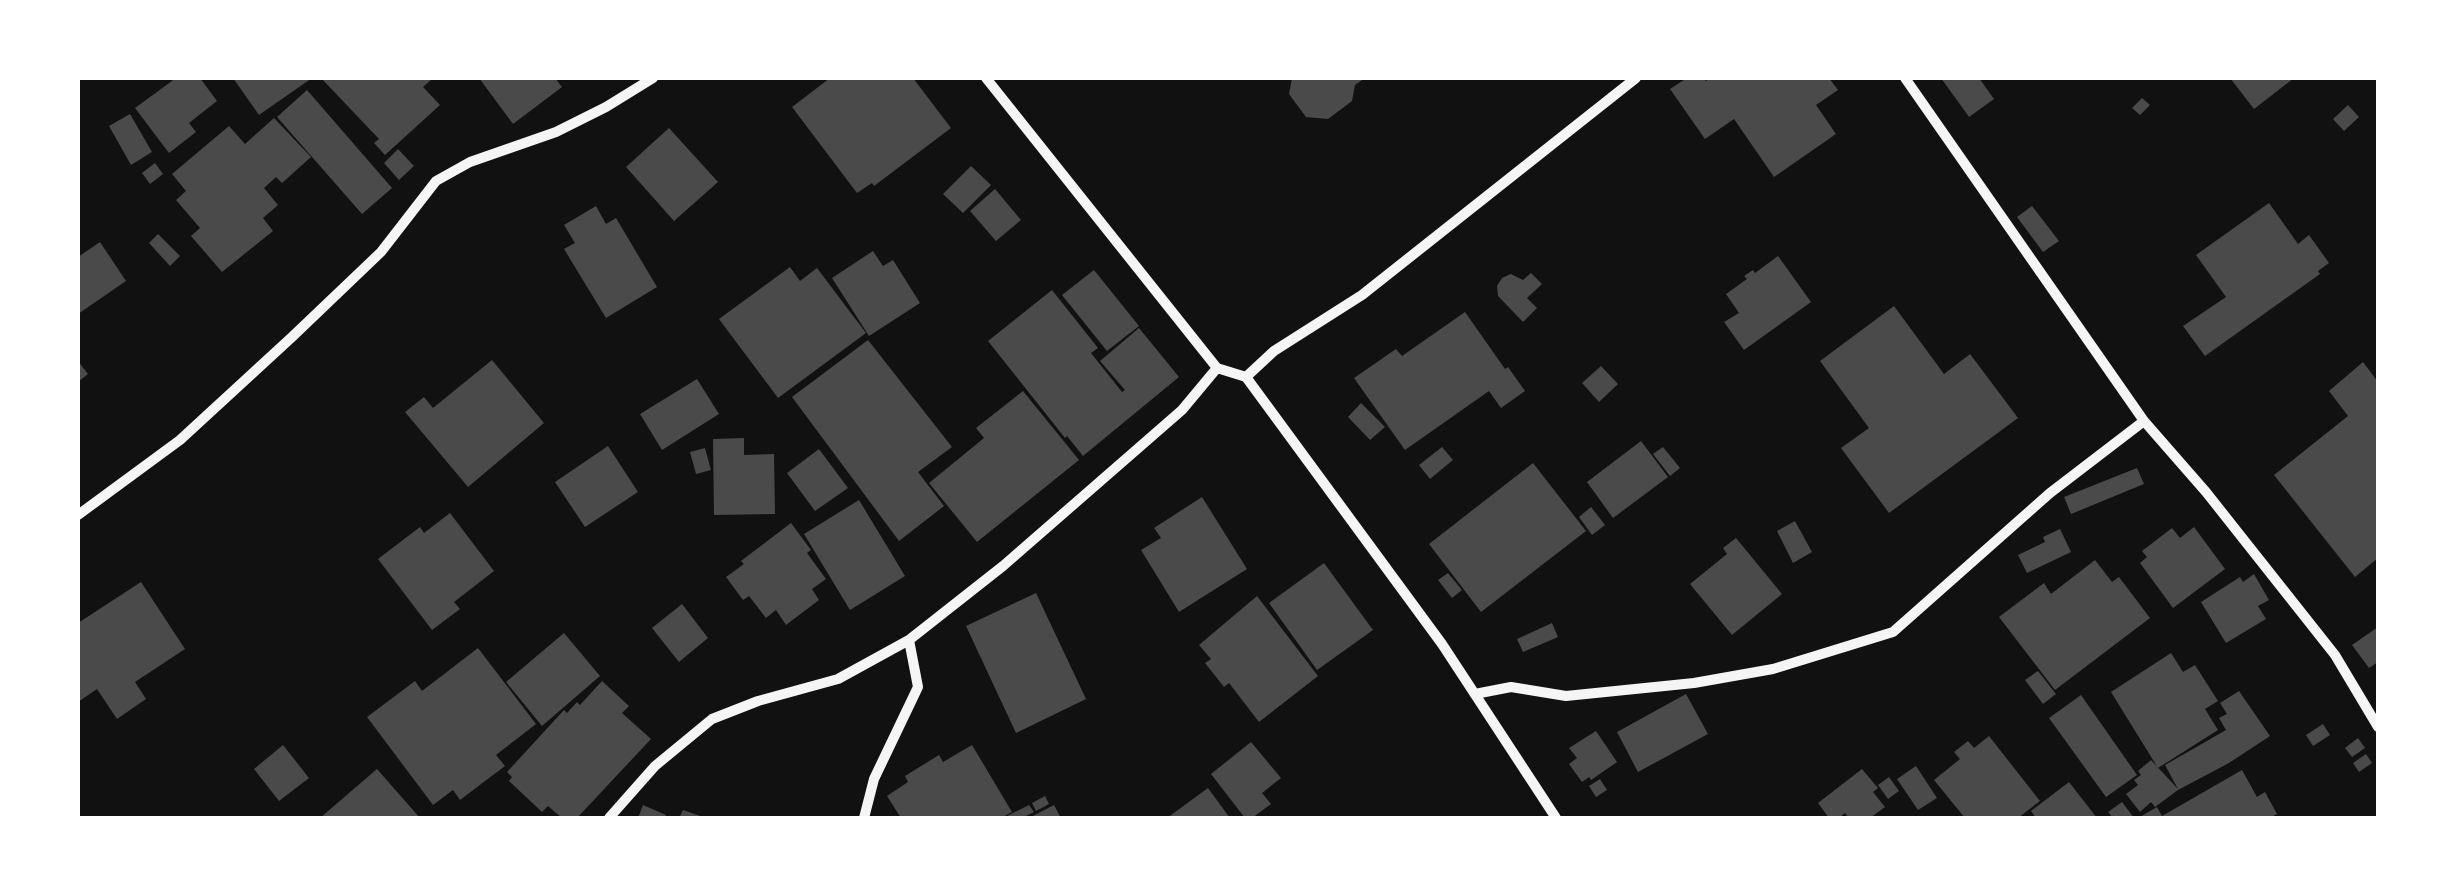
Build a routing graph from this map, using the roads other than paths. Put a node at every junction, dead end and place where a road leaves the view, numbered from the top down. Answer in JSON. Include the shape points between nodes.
{"nodes":[{"id":1,"x":653,"y":78,"type":"edge"},
{"id":2,"x":986,"y":78,"type":"edge"},
{"id":3,"x":1636,"y":78,"type":"edge"},
{"id":4,"x":1905,"y":78,"type":"edge"},
{"id":5,"x":1217,"y":368,"type":"junction"},
{"id":6,"x":1246,"y":377,"type":"junction"},
{"id":7,"x":2144,"y":421,"type":"junction"},
{"id":8,"x":78,"y":514,"type":"edge"},
{"id":9,"x":910,"y":640,"type":"junction"},
{"id":10,"x":1475,"y":694,"type":"junction"},
{"id":11,"x":2378,"y":727,"type":"edge"},
{"id":12,"x":609,"y":818,"type":"edge"},
{"id":13,"x":864,"y":818,"type":"edge"},
{"id":14,"x":1556,"y":818,"type":"edge"}],
"edges":[{"from":1,"to":8,"type":"street","via":[[556,132],[436,181],[381,252],[292,336],[180,440]]},
{"from":2,"to":5,"type":"street"},
{"from":3,"to":6,"type":"street","via":[[1362,295],[1274,351]]},
{"from":4,"to":7,"type":"street"},
{"from":5,"to":6,"type":"street"},
{"from":5,"to":9,"type":"street","via":[[1182,410]]},
{"from":6,"to":10,"type":"street"},
{"from":7,"to":10,"type":"street","via":[[2050,493],[1893,632],[1773,668],[1694,683],[1566,696],[1511,687]]},
{"from":7,"to":11,"type":"street","via":[[2335,655]]},
{"from":9,"to":12,"type":"street","via":[[838,679],[712,719],[655,766]]},
{"from":9,"to":13,"type":"street","via":[[918,687],[874,779]]},
{"from":10,"to":14,"type":"street"}]}
